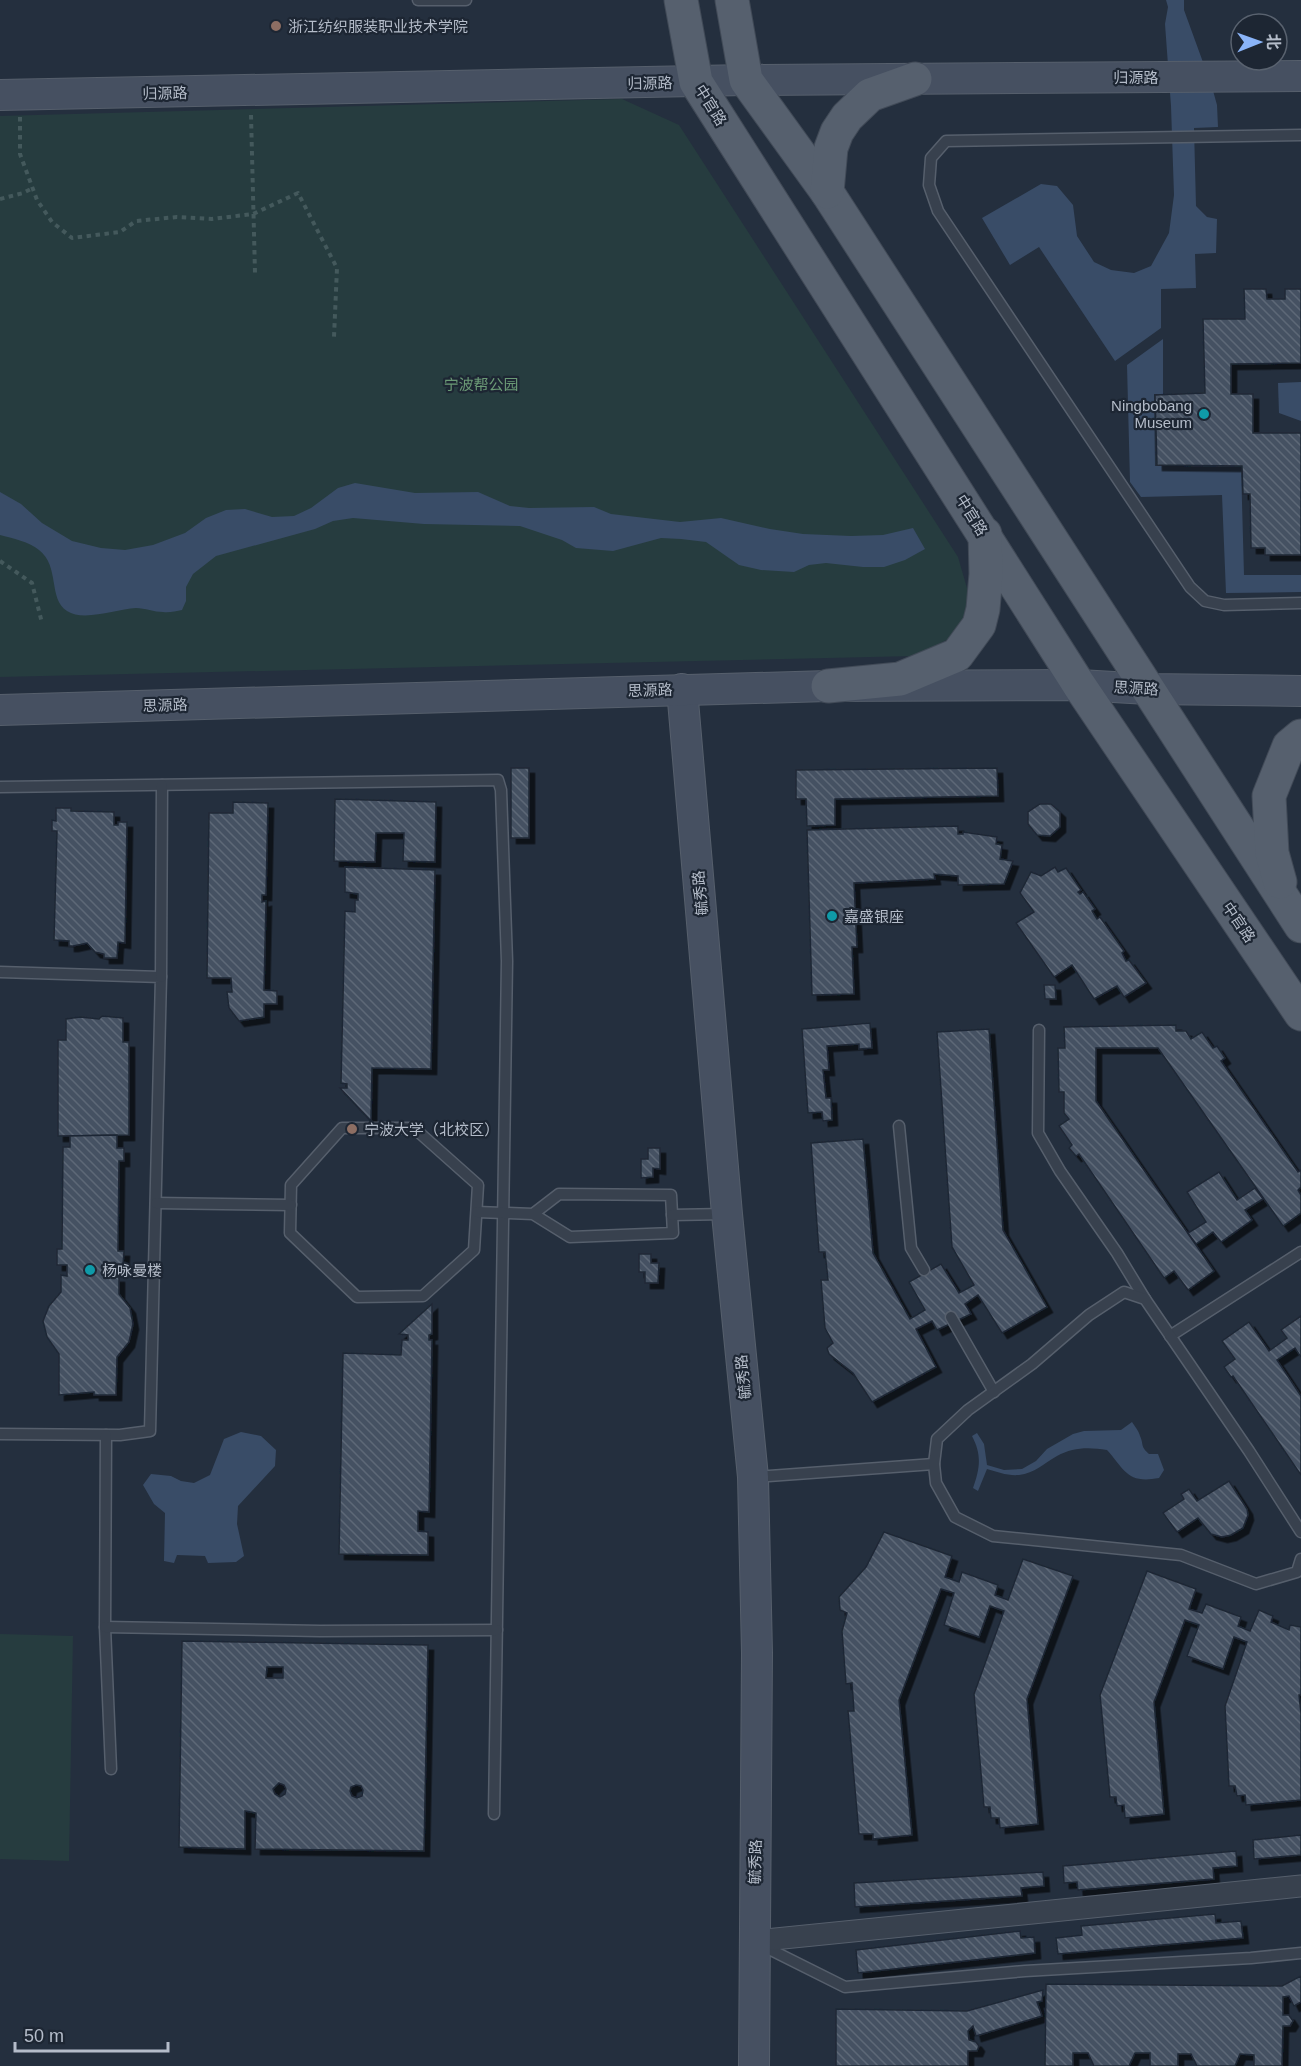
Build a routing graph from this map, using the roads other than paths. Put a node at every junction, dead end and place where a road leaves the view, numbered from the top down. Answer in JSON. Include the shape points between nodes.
{"nodes":[{"id":1,"x":418,"y":0,"type":"edge"},
{"id":2,"x":466,"y":0,"type":"edge"},
{"id":3,"x":681,"y":0,"type":"edge"},
{"id":4,"x":732,"y":0,"type":"edge"},
{"id":5,"x":1301,"y":76,"type":"edge"},
{"id":6,"x":915,"y":79,"type":"junction"},
{"id":7,"x":746,"y":80,"type":"junction"},
{"id":8,"x":696,"y":82,"type":"junction"},
{"id":9,"x":10,"y":95,"type":"edge"},
{"id":10,"x":1301,"y":135,"type":"edge"},
{"id":11,"x":827,"y":192,"type":"junction"},
{"id":12,"x":984,"y":534,"type":"junction"},
{"id":13,"x":1301,"y":603,"type":"edge"},
{"id":14,"x":1079,"y":685,"type":"junction"},
{"id":15,"x":828,"y":686,"type":"junction"},
{"id":16,"x":682,"y":689,"type":"junction"},
{"id":17,"x":1148,"y":689,"type":"junction"},
{"id":18,"x":1301,"y":692,"type":"edge"},
{"id":19,"x":0,"y":710,"type":"edge"},
{"id":20,"x":1301,"y":736,"type":"edge"},
{"id":21,"x":162,"y":785,"type":"junction"},
{"id":22,"x":0,"y":787,"type":"edge"},
{"id":23,"x":1293,"y":915,"type":"edge"},
{"id":24,"x":0,"y":972,"type":"edge"},
{"id":25,"x":161,"y":977,"type":"junction"},
{"id":26,"x":1301,"y":1014,"type":"edge"},
{"id":27,"x":1039,"y":1030,"type":"dead end"},
{"id":28,"x":899,"y":1126,"type":"dead end"},
{"id":29,"x":156,"y":1203,"type":"junction"},
{"id":30,"x":291,"y":1205,"type":"junction"},
{"id":31,"x":477,"y":1212,"type":"junction"},
{"id":32,"x":501,"y":1214,"type":"junction"},
{"id":33,"x":533,"y":1214,"type":"junction"},
{"id":34,"x":728,"y":1214,"type":"junction"},
{"id":35,"x":672,"y":1215,"type":"junction"},
{"id":36,"x":1301,"y":1252,"type":"edge"},
{"id":37,"x":924,"y":1270,"type":"dead end"},
{"id":38,"x":1145,"y":1299,"type":"junction"},
{"id":39,"x":951,"y":1317,"type":"dead end"},
{"id":40,"x":1170,"y":1336,"type":"junction"},
{"id":41,"x":994,"y":1392,"type":"junction"},
{"id":42,"x":0,"y":1434,"type":"edge"},
{"id":43,"x":106,"y":1435,"type":"junction"},
{"id":44,"x":934,"y":1464,"type":"junction"},
{"id":45,"x":753,"y":1478,"type":"junction"},
{"id":46,"x":1301,"y":1532,"type":"edge"},
{"id":47,"x":1301,"y":1559,"type":"edge"},
{"id":48,"x":105,"y":1627,"type":"junction"},
{"id":49,"x":497,"y":1630,"type":"junction"},
{"id":50,"x":111,"y":1769,"type":"dead end"},
{"id":51,"x":494,"y":1814,"type":"dead end"},
{"id":52,"x":1301,"y":1886,"type":"edge"},
{"id":53,"x":754,"y":1941,"type":"junction"},
{"id":54,"x":1301,"y":1953,"type":"edge"},
{"id":55,"x":754,"y":2066,"type":"edge"}],
"edges":[{"from":1,"to":2,"type":"lane"},
{"from":3,"to":8,"type":"main road","name":"中官路"},
{"from":4,"to":7,"type":"main road"},
{"from":5,"to":6,"type":"street","name":"归源路"},
{"from":6,"to":7,"type":"street","name":"归源路"},
{"from":6,"to":11,"type":"main road","via":[[870,95],[847,117],[831,148]]},
{"from":7,"to":8,"type":"street","name":"归源路"},
{"from":7,"to":11,"type":"main road"},
{"from":8,"to":9,"type":"street","name":"归源路"},
{"from":8,"to":12,"type":"main road","name":"中官路"},
{"from":10,"to":13,"type":"lane","via":[[946,141],[931,158],[929,185],[938,211],[1190,587],[1204,601],[1224,605]]},
{"from":11,"to":17,"type":"main road"},
{"from":12,"to":14,"type":"main road","name":"中官路"},
{"from":12,"to":15,"type":"main road","via":[[983,609],[979,625],[957,655],[900,679]]},
{"from":14,"to":15,"type":"street","name":"思源路"},
{"from":14,"to":17,"type":"street","name":"思源路"},
{"from":14,"to":26,"type":"main road","name":"中官路"},
{"from":15,"to":16,"type":"street","name":"思源路"},
{"from":16,"to":19,"type":"street","name":"思源路"},
{"from":16,"to":34,"type":"street","name":"毓秀路"},
{"from":17,"to":18,"type":"street","name":"思源路"},
{"from":17,"to":23,"type":"main road"},
{"from":20,"to":23,"type":"main road","via":[[1289,746],[1269,796],[1272,853]]},
{"from":21,"to":22,"type":"lane"},
{"from":21,"to":25,"type":"lane"},
{"from":21,"to":32,"type":"lane","via":[[498,780],[507,961]]},
{"from":24,"to":25,"type":"lane"},
{"from":25,"to":29,"type":"lane"},
{"from":27,"to":38,"type":"lane","via":[[1038,1133]]},
{"from":28,"to":37,"type":"lane","via":[[911,1248]]},
{"from":29,"to":30,"type":"lane"},
{"from":29,"to":43,"type":"lane","via":[[150,1431]]},
{"from":30,"to":31,"type":"lane","via":[[291,1185],[342,1128],[414,1128],[478,1185]]},
{"from":30,"to":31,"type":"lane","via":[[290,1233],[357,1297],[423,1296],[474,1250]]},
{"from":31,"to":32,"type":"lane"},
{"from":32,"to":33,"type":"lane"},
{"from":32,"to":49,"type":"lane"},
{"from":33,"to":35,"type":"lane","via":[[570,1237],[673,1233]]},
{"from":33,"to":35,"type":"lane","via":[[559,1194],[671,1194]]},
{"from":34,"to":35,"type":"lane"},
{"from":34,"to":45,"type":"street","name":"毓秀路"},
{"from":36,"to":40,"type":"lane"},
{"from":38,"to":40,"type":"lane"},
{"from":38,"to":41,"type":"lane","via":[[1124,1292],[1089,1315]]},
{"from":39,"to":41,"type":"lane"},
{"from":40,"to":46,"type":"lane"},
{"from":41,"to":44,"type":"lane","via":[[937,1439]]},
{"from":42,"to":43,"type":"lane"},
{"from":43,"to":48,"type":"lane"},
{"from":44,"to":45,"type":"lane"},
{"from":44,"to":47,"type":"lane","via":[[936,1483],[955,1517],[993,1536],[1181,1555],[1256,1584],[1297,1572]]},
{"from":45,"to":53,"type":"street","name":"毓秀路","via":[[757,1653]]},
{"from":48,"to":49,"type":"lane"},
{"from":48,"to":50,"type":"lane"},
{"from":49,"to":51,"type":"lane"},
{"from":52,"to":53,"type":"street"},
{"from":53,"to":54,"type":"lane","via":[[845,1987]]},
{"from":53,"to":55,"type":"street","name":"毓秀路"}]}
